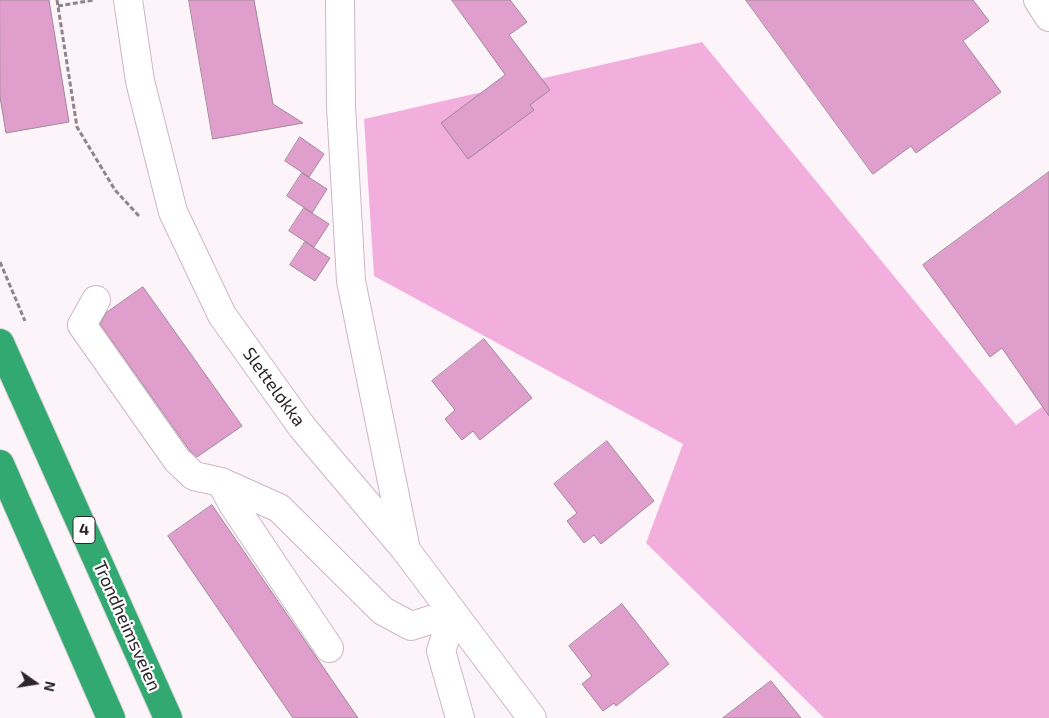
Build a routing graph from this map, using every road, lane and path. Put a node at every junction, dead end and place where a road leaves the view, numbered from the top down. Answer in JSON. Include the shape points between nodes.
{"nodes":[{"id":1,"x":57,"y":0,"type":"edge"},
{"id":2,"x":94,"y":0,"type":"edge"},
{"id":3,"x":128,"y":0,"type":"edge"},
{"id":4,"x":340,"y":0,"type":"edge"},
{"id":5,"x":1038,"y":0,"type":"edge"},
{"id":6,"x":58,"y":6,"type":"junction"},
{"id":7,"x":1049,"y":17,"type":"edge"},
{"id":8,"x":173,"y":212,"type":"junction"},
{"id":9,"x":96,"y":300,"type":"dead end"},
{"id":10,"x":0,"y":342,"type":"edge"},
{"id":11,"x":0,"y":464,"type":"edge"},
{"id":12,"x":221,"y":482,"type":"junction"},
{"id":13,"x":406,"y":549,"type":"junction"},
{"id":14,"x":453,"y":614,"type":"junction"},
{"id":15,"x":329,"y":648,"type":"dead end"},
{"id":16,"x":112,"y":718,"type":"edge"},
{"id":17,"x":168,"y":718,"type":"edge"},
{"id":18,"x":460,"y":718,"type":"edge"},
{"id":19,"x":532,"y":718,"type":"edge"}],
"edges":[{"from":1,"to":6,"type":"path"},
{"from":2,"to":6,"type":"path"},
{"from":3,"to":8,"type":"street","name":"Sletteløkka","via":[[140,81]]},
{"from":4,"to":13,"type":"street","via":[[341,106],[351,281]]},
{"from":5,"to":7,"type":"street"},
{"from":6,"to":8,"type":"path","via":[[77,127],[115,190],[138,215],[156,219]]},
{"from":8,"to":13,"type":"street","name":"Sletteløkka","via":[[222,315],[302,427]]},
{"from":9,"to":12,"type":"street","via":[[82,325],[177,460],[194,476]]},
{"from":10,"to":17,"type":"highway","name":"Trondheimsveien","number":"4"},
{"from":11,"to":16,"type":"highway"},
{"from":12,"to":14,"type":"street","via":[[279,508],[383,611],[412,626]]},
{"from":12,"to":15,"type":"street"},
{"from":13,"to":14,"type":"street","name":"Sletteløkka"},
{"from":14,"to":18,"type":"street","via":[[441,651]]},
{"from":14,"to":19,"type":"street","name":"Sletteløkka"}]}
